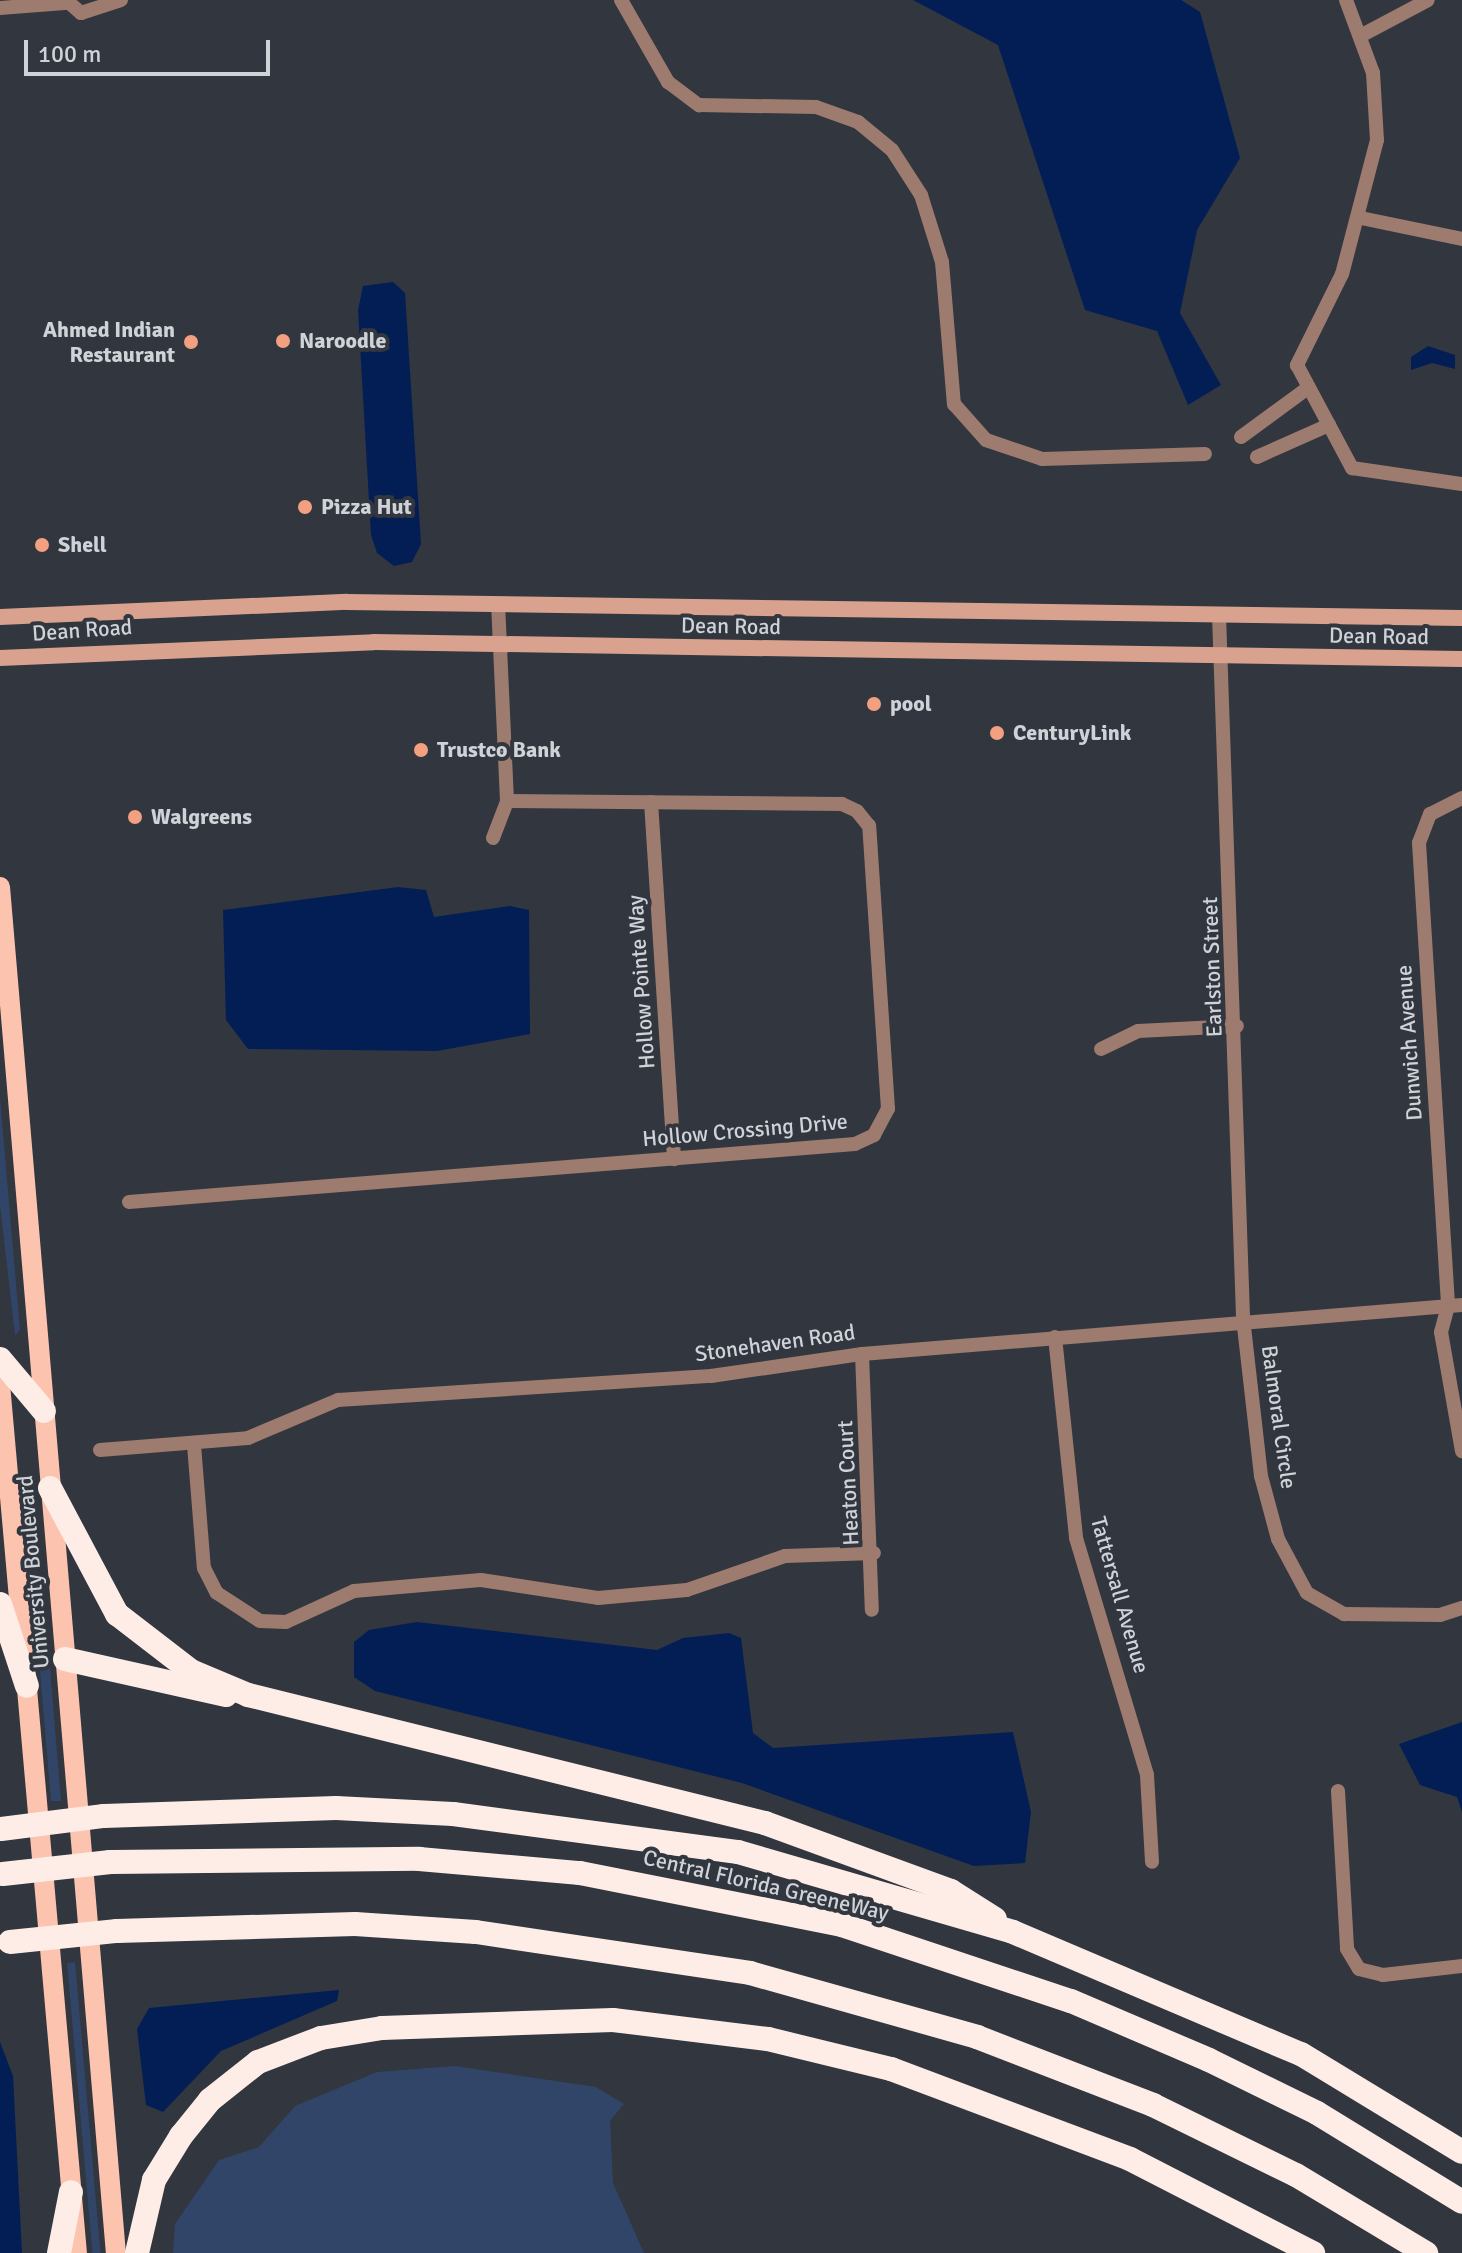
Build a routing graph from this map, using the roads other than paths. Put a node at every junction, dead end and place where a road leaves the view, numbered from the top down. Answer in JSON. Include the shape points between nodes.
{"nodes":[{"id":1,"x":121,"y":0,"type":"edge"},
{"id":2,"x":621,"y":0,"type":"edge"},
{"id":3,"x":1346,"y":0,"type":"edge"},
{"id":4,"x":1428,"y":0,"type":"edge"},
{"id":5,"x":66,"y":1,"type":"edge"},
{"id":6,"x":0,"y":8,"type":"edge"},
{"id":7,"x":1364,"y":34,"type":"junction"},
{"id":8,"x":1361,"y":218,"type":"junction"},
{"id":9,"x":1462,"y":239,"type":"edge"},
{"id":10,"x":1309,"y":387,"type":"junction"},
{"id":11,"x":1329,"y":425,"type":"junction"},
{"id":12,"x":1241,"y":437,"type":"dead end"},
{"id":13,"x":1205,"y":454,"type":"dead end"},
{"id":14,"x":1257,"y":457,"type":"dead end"},
{"id":15,"x":1462,"y":484,"type":"edge"},
{"id":16,"x":498,"y":604,"type":"junction"},
{"id":17,"x":1219,"y":615,"type":"junction"},
{"id":18,"x":0,"y":617,"type":"edge"},
{"id":19,"x":1462,"y":618,"type":"edge"},
{"id":20,"x":500,"y":644,"type":"junction"},
{"id":21,"x":1221,"y":655,"type":"junction"},
{"id":22,"x":0,"y":658,"type":"edge"},
{"id":23,"x":1462,"y":659,"type":"edge"},
{"id":24,"x":1462,"y":798,"type":"edge"},
{"id":25,"x":507,"y":801,"type":"junction"},
{"id":26,"x":651,"y":802,"type":"junction"},
{"id":27,"x":493,"y":838,"type":"dead end"},
{"id":28,"x":0,"y":887,"type":"edge"},
{"id":29,"x":1237,"y":1026,"type":"junction"},
{"id":30,"x":1101,"y":1049,"type":"dead end"},
{"id":31,"x":674,"y":1159,"type":"junction"},
{"id":32,"x":129,"y":1202,"type":"dead end"},
{"id":33,"x":1455,"y":1306,"type":"edge"},
{"id":34,"x":1243,"y":1318,"type":"junction"},
{"id":35,"x":1055,"y":1337,"type":"junction"},
{"id":36,"x":862,"y":1354,"type":"junction"},
{"id":37,"x":0,"y":1359,"type":"edge"},
{"id":38,"x":0,"y":1384,"type":"edge"},
{"id":39,"x":44,"y":1411,"type":"junction"},
{"id":40,"x":194,"y":1445,"type":"junction"},
{"id":41,"x":100,"y":1450,"type":"dead end"},
{"id":42,"x":1462,"y":1451,"type":"edge"},
{"id":43,"x":50,"y":1488,"type":"junction"},
{"id":44,"x":874,"y":1553,"type":"junction"},
{"id":45,"x":0,"y":1604,"type":"edge"},
{"id":46,"x":1462,"y":1608,"type":"edge"},
{"id":47,"x":872,"y":1610,"type":"dead end"},
{"id":48,"x":65,"y":1659,"type":"junction"},
{"id":49,"x":27,"y":1686,"type":"junction"},
{"id":50,"x":248,"y":1695,"type":"junction"},
{"id":51,"x":1338,"y":1791,"type":"dead end"},
{"id":52,"x":0,"y":1829,"type":"edge"},
{"id":53,"x":1152,"y":1862,"type":"dead end"},
{"id":54,"x":2,"y":1874,"type":"edge"},
{"id":55,"x":1013,"y":1932,"type":"junction"},
{"id":56,"x":5,"y":1943,"type":"edge"},
{"id":57,"x":1462,"y":1966,"type":"edge"},
{"id":58,"x":1462,"y":2152,"type":"edge"},
{"id":59,"x":71,"y":2192,"type":"junction"},
{"id":60,"x":1462,"y":2202,"type":"edge"},
{"id":61,"x":59,"y":2253,"type":"edge"},
{"id":62,"x":77,"y":2253,"type":"edge"},
{"id":63,"x":116,"y":2253,"type":"edge"},
{"id":64,"x":137,"y":2253,"type":"edge"},
{"id":65,"x":1313,"y":2253,"type":"edge"},
{"id":66,"x":1426,"y":2253,"type":"edge"}],
"edges":[{"from":1,"to":5,"type":"street","via":[[81,13]]},
{"from":2,"to":13,"type":"street","via":[[668,82],[699,105],[816,107],[858,122],[892,150],[921,195],[942,262],[954,404],[986,440],[1042,459]]},
{"from":3,"to":7,"type":"street"},
{"from":4,"to":7,"type":"street"},
{"from":5,"to":6,"type":"street"},
{"from":7,"to":8,"type":"street","via":[[1377,140]]},
{"from":8,"to":9,"type":"street"},
{"from":8,"to":10,"type":"street","via":[[1297,365]]},
{"from":10,"to":11,"type":"street"},
{"from":10,"to":12,"type":"street"},
{"from":11,"to":14,"type":"street"},
{"from":11,"to":15,"type":"street","via":[[1352,468]]},
{"from":16,"to":17,"type":"main road","name":"Dean Road"},
{"from":16,"to":18,"type":"main road","name":"Dean Road","via":[[262,603]]},
{"from":16,"to":20,"type":"street"},
{"from":17,"to":19,"type":"main road","name":"Dean Road"},
{"from":17,"to":21,"type":"street","name":"Earlston Street"},
{"from":20,"to":21,"type":"main road","name":"Dean Road"},
{"from":20,"to":22,"type":"main road","name":"Dean Road","via":[[213,645]]},
{"from":20,"to":25,"type":"street"},
{"from":21,"to":23,"type":"main road","name":"Dean Road"},
{"from":21,"to":29,"type":"street","name":"Earlston Street"},
{"from":24,"to":33,"type":"street","name":"Dunwich Avenue","via":[[1430,814],[1419,843]]},
{"from":25,"to":26,"type":"street","name":"Hollow Crossing Drive"},
{"from":25,"to":27,"type":"street"},
{"from":26,"to":31,"type":"street","name":"Hollow Pointe Way"},
{"from":26,"to":31,"type":"street","name":"Hollow Crossing Drive","via":[[842,804],[863,819],[888,1109],[874,1135],[855,1144]]},
{"from":28,"to":39,"type":"main road","name":"University Boulevard"},
{"from":29,"to":30,"type":"street","via":[[1138,1031]]},
{"from":29,"to":34,"type":"street","name":"Earlston Street"},
{"from":31,"to":32,"type":"street","name":"Hollow Crossing Drive"},
{"from":33,"to":34,"type":"street","name":"Stonehaven Road"},
{"from":33,"to":42,"type":"street","via":[[1441,1332]]},
{"from":34,"to":35,"type":"street","name":"Stonehaven Road"},
{"from":34,"to":46,"type":"street","name":"Balmoral Circle","via":[[1261,1476],[1278,1539],[1307,1593],[1344,1614],[1440,1615]]},
{"from":35,"to":36,"type":"street","name":"Stonehaven Road"},
{"from":35,"to":53,"type":"street","name":"Tattersall Avenue","via":[[1076,1538],[1147,1775]]},
{"from":36,"to":40,"type":"street","name":"Stonehaven Road","via":[[711,1376],[338,1400],[248,1438]]},
{"from":36,"to":44,"type":"street","name":"Heaton Court"},
{"from":37,"to":39,"type":"highway"},
{"from":38,"to":49,"type":"main road","name":"University Boulevard"},
{"from":39,"to":43,"type":"main road","name":"University Boulevard"},
{"from":40,"to":41,"type":"street","name":"Stonehaven Road"},
{"from":40,"to":44,"type":"street","via":[[204,1568],[217,1593],[260,1621],[286,1622],[354,1591],[481,1580],[598,1598],[687,1590],[785,1556]]},
{"from":43,"to":48,"type":"main road","name":"University Boulevard"},
{"from":43,"to":50,"type":"highway","via":[[90,1574],[129,1627],[181,1666]]},
{"from":44,"to":47,"type":"street","name":"Heaton Court"},
{"from":45,"to":49,"type":"highway"},
{"from":48,"to":50,"type":"highway","via":[[213,1695]]},
{"from":48,"to":63,"type":"main road","name":"University Boulevard"},
{"from":49,"to":59,"type":"main road","name":"University Boulevard"},
{"from":50,"to":55,"type":"highway","via":[[765,1823],[967,1897]]},
{"from":51,"to":57,"type":"street","via":[[1347,1949],[1359,1969],[1383,1975]]},
{"from":52,"to":55,"type":"highway","bridge":true,"via":[[104,1816],[336,1808],[621,1832],[738,1852]]},
{"from":54,"to":60,"type":"highway","name":"Central Florida GreeneWay","bridge":true,"via":[[110,1862],[419,1859],[594,1875],[842,1925],[1071,2001],[1209,2060],[1317,2113]]},
{"from":55,"to":58,"type":"highway","via":[[1301,2054]]},
{"from":56,"to":66,"type":"highway","bridge":true,"via":[[117,1931],[431,1929],[750,1973],[977,2037],[1153,2105],[1296,2175]]},
{"from":59,"to":61,"type":"highway"},
{"from":59,"to":62,"type":"main road","name":"University Boulevard"},
{"from":64,"to":65,"type":"highway","via":[[154,2180],[181,2136],[210,2100],[258,2062],[321,2038],[382,2028],[613,2020],[768,2039],[891,2069],[1130,2159]]}]}
